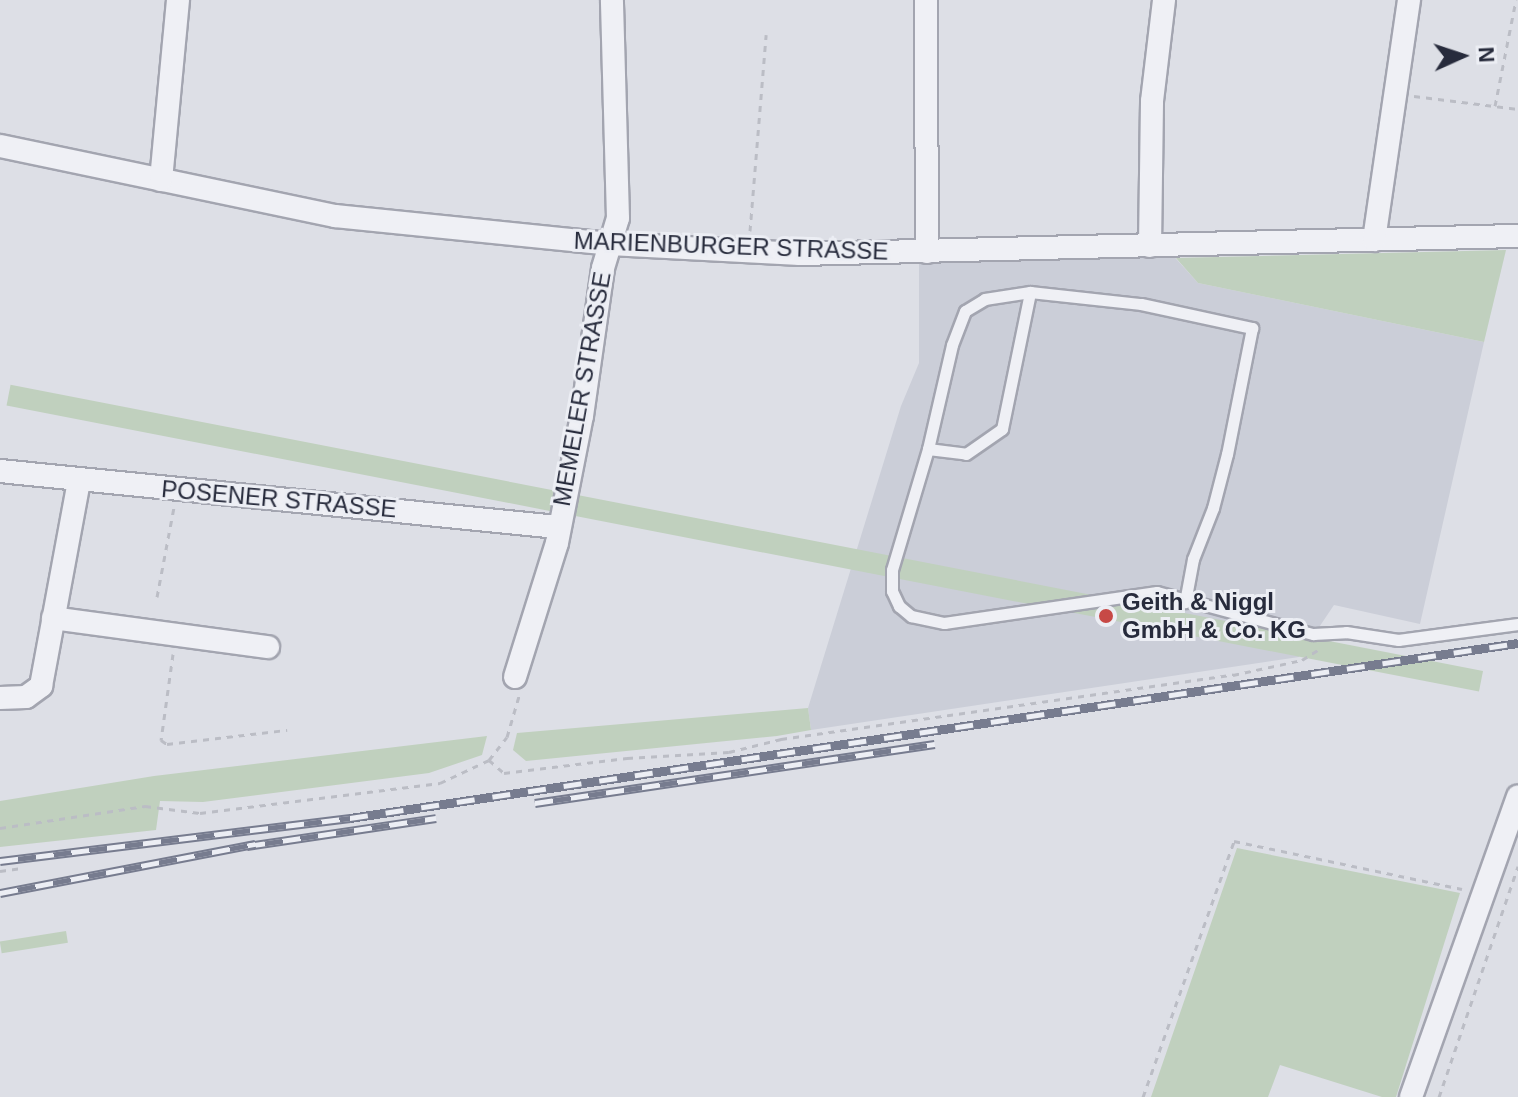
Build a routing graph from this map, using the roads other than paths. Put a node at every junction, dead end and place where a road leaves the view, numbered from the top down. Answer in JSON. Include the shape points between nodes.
{"nodes":[{"id":1,"x":178,"y":0,"type":"edge"},
{"id":2,"x":612,"y":0,"type":"edge"},
{"id":3,"x":926,"y":0,"type":"edge"},
{"id":4,"x":1164,"y":0,"type":"edge"},
{"id":5,"x":1409,"y":0,"type":"edge"},
{"id":6,"x":0,"y":146,"type":"edge"},
{"id":7,"x":161,"y":180,"type":"junction"},
{"id":8,"x":1518,"y":236,"type":"edge"},
{"id":9,"x":1374,"y":240,"type":"junction"},
{"id":10,"x":610,"y":244,"type":"junction"},
{"id":11,"x":1150,"y":246,"type":"junction"},
{"id":12,"x":927,"y":252,"type":"junction"},
{"id":13,"x":1030,"y":292,"type":"junction"},
{"id":14,"x":928,"y":449,"type":"junction"},
{"id":15,"x":0,"y":471,"type":"edge"},
{"id":16,"x":79,"y":481,"type":"junction"},
{"id":17,"x":557,"y":527,"type":"junction"},
{"id":18,"x":1185,"y":602,"type":"junction"},
{"id":19,"x":53,"y":618,"type":"junction"},
{"id":20,"x":1518,"y":624,"type":"edge"},
{"id":21,"x":268,"y":647,"type":"dead end"},
{"id":22,"x":516,"y":676,"type":"road end"},
{"id":23,"x":0,"y":698,"type":"edge"},
{"id":24,"x":1518,"y":796,"type":"edge"},
{"id":25,"x":1411,"y":1097,"type":"edge"}],
"edges":[{"from":1,"to":7,"type":"street"},
{"from":2,"to":10,"type":"street","name":"MEMELER STRASSE","via":[[618,218]]},
{"from":3,"to":12,"type":"street"},
{"from":4,"to":11,"type":"street","via":[[1152,101]]},
{"from":5,"to":9,"type":"street"},
{"from":6,"to":7,"type":"street","name":"MARIENBURGER STRASSE"},
{"from":7,"to":10,"type":"street","name":"MARIENBURGER STRASSE","via":[[335,216]]},
{"from":8,"to":9,"type":"street","name":"MARIENBURGER STRASSE"},
{"from":9,"to":11,"type":"street","name":"MARIENBURGER STRASSE"},
{"from":10,"to":12,"type":"street","name":"MARIENBURGER STRASSE"},
{"from":10,"to":17,"type":"street","name":"MEMELER STRASSE","via":[[582,416]]},
{"from":11,"to":12,"type":"street","name":"MARIENBURGER STRASSE"},
{"from":13,"to":14,"type":"lane","via":[[985,299],[965,311]]},
{"from":13,"to":14,"type":"lane","via":[[1002,429],[966,454]]},
{"from":13,"to":18,"type":"lane","via":[[1141,304],[1252,328],[1227,454],[1193,559]]},
{"from":14,"to":18,"type":"lane","via":[[892,570],[892,591],[911,616],[944,623],[1157,592]]},
{"from":15,"to":16,"type":"street","name":"POSENER STRASSE"},
{"from":16,"to":17,"type":"street","name":"POSENER STRASSE"},
{"from":16,"to":19,"type":"street"},
{"from":17,"to":22,"type":"street","name":"MEMELER STRASSE","via":[[557,543]]},
{"from":18,"to":20,"type":"lane","via":[[1313,634],[1346,632],[1398,640]]},
{"from":19,"to":21,"type":"street"},
{"from":19,"to":23,"type":"street","via":[[41,686],[26,697]]},
{"from":24,"to":25,"type":"street"}]}
